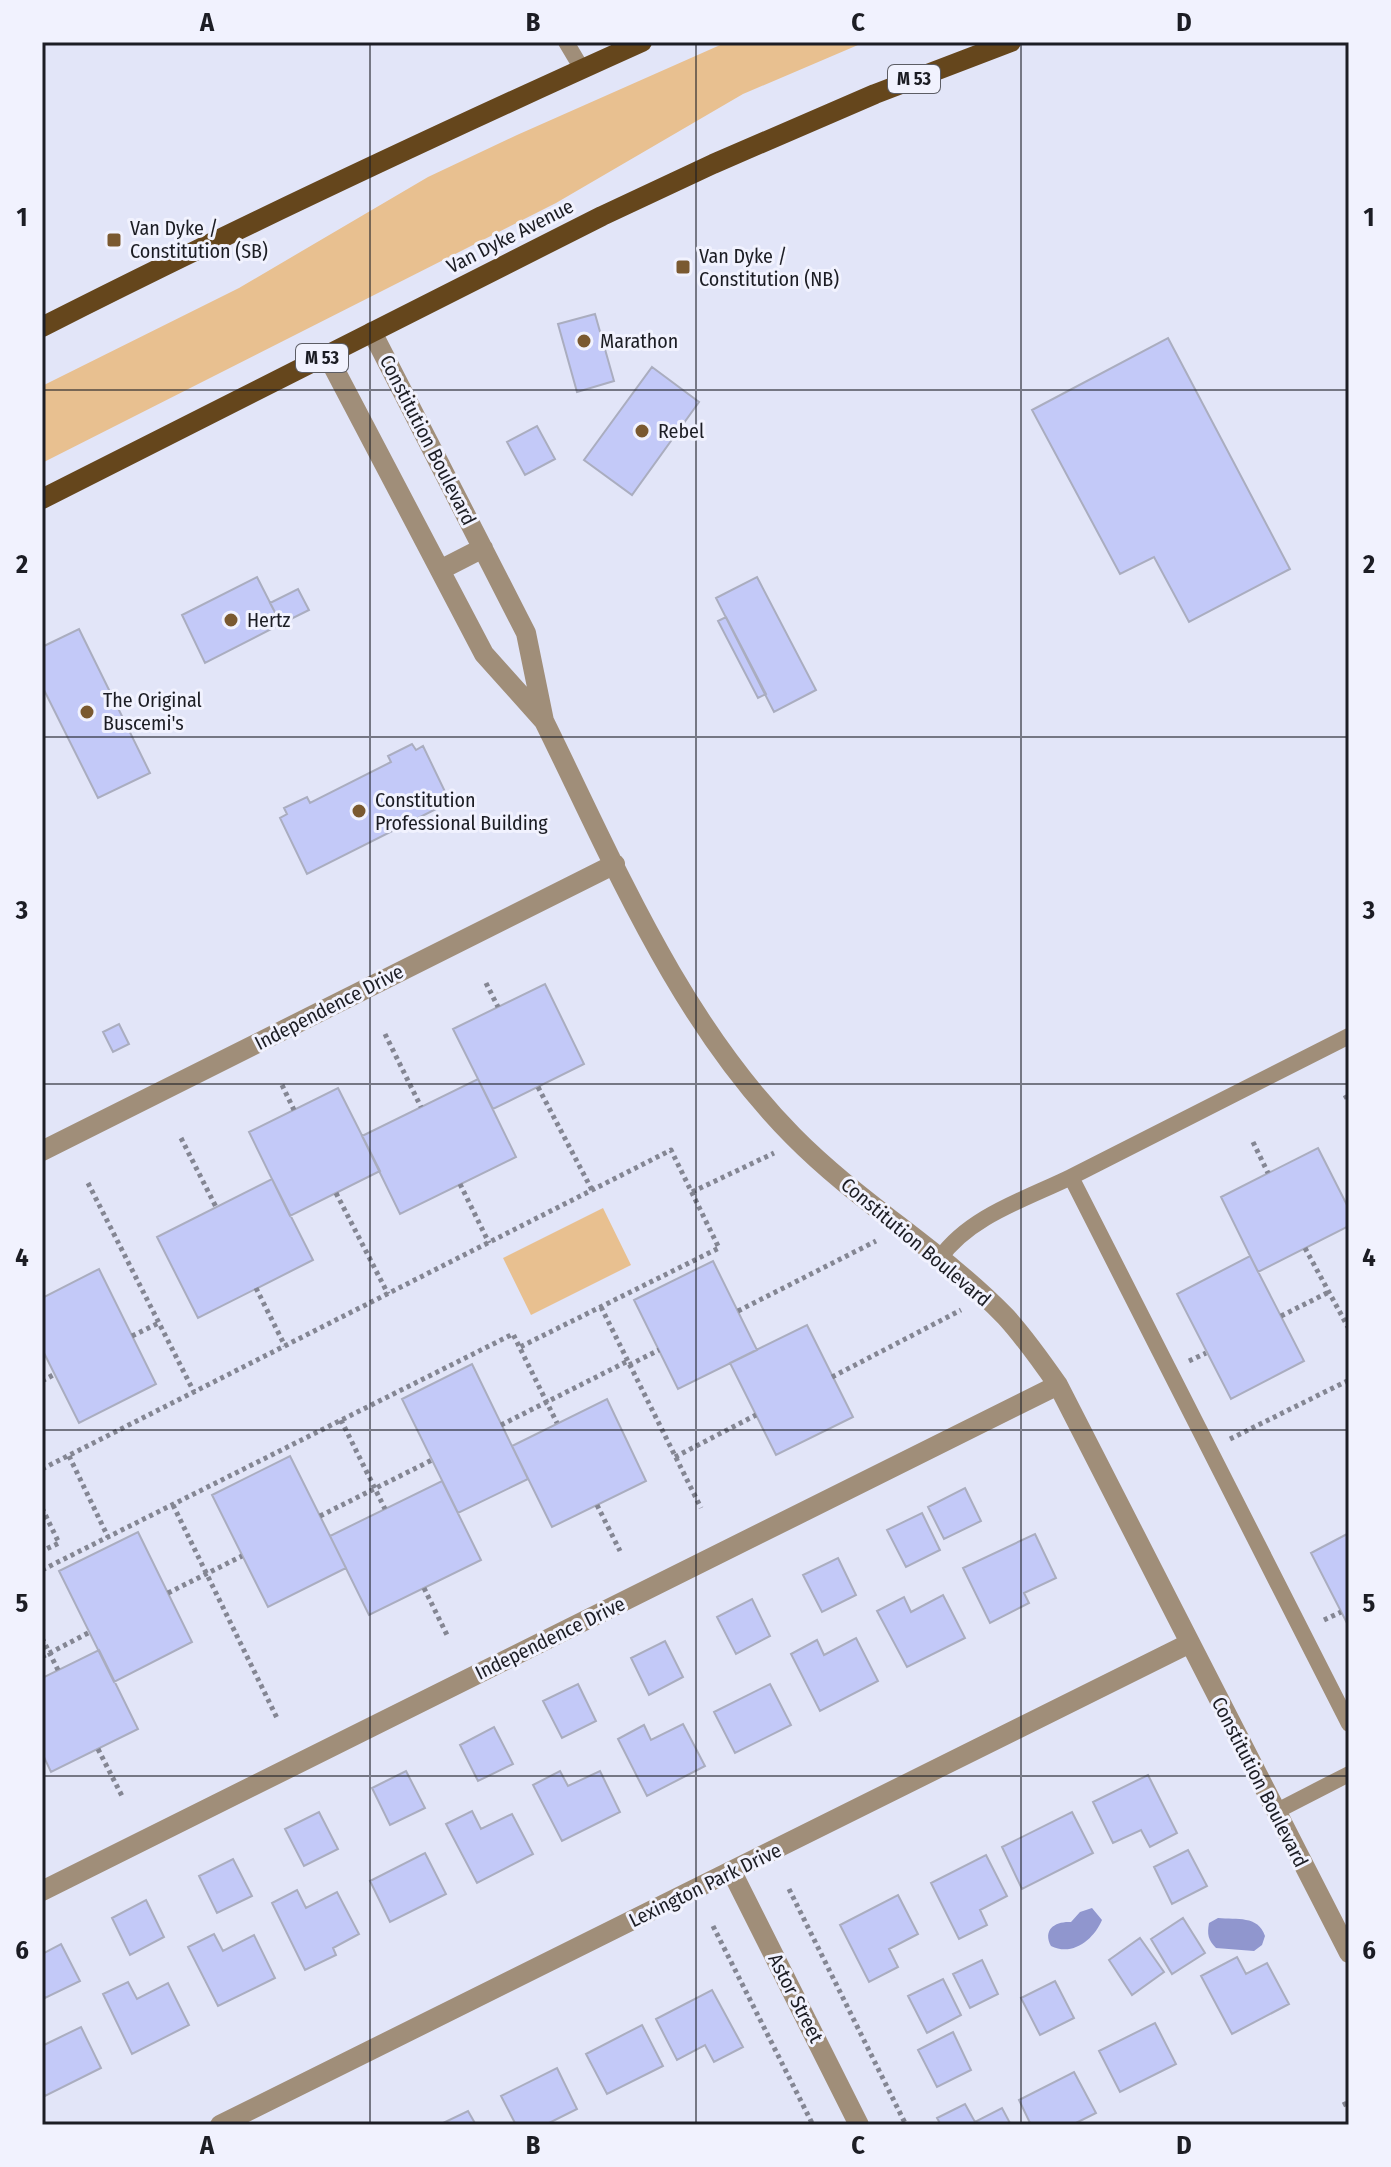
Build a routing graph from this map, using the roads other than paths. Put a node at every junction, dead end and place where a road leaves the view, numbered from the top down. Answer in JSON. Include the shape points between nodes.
{"nodes":[{"id":1,"x":566,"y":42,"type":"edge"},
{"id":2,"x":642,"y":42,"type":"edge"},
{"id":3,"x":1011,"y":42,"type":"edge"},
{"id":4,"x":582,"y":69,"type":"junction"},
{"id":5,"x":42,"y":327,"type":"edge"},
{"id":6,"x":372,"y":332,"type":"junction"},
{"id":7,"x":327,"y":355,"type":"junction"},
{"id":8,"x":42,"y":499,"type":"edge"},
{"id":9,"x":483,"y":548,"type":"junction"},
{"id":10,"x":440,"y":570,"type":"junction"},
{"id":11,"x":544,"y":721,"type":"junction"},
{"id":12,"x":615,"y":864,"type":"junction"},
{"id":13,"x":1349,"y":1036,"type":"edge"},
{"id":14,"x":42,"y":1151,"type":"edge"},
{"id":15,"x":1071,"y":1177,"type":"junction"},
{"id":16,"x":940,"y":1258,"type":"junction"},
{"id":17,"x":1058,"y":1385,"type":"junction"},
{"id":18,"x":1190,"y":1643,"type":"junction"},
{"id":19,"x":1349,"y":1724,"type":"edge"},
{"id":20,"x":1349,"y":1774,"type":"edge"},
{"id":21,"x":1275,"y":1812,"type":"junction"},
{"id":22,"x":732,"y":1872,"type":"junction"},
{"id":23,"x":42,"y":1891,"type":"edge"},
{"id":24,"x":1349,"y":1953,"type":"edge"},
{"id":25,"x":220,"y":2125,"type":"edge"},
{"id":26,"x":859,"y":2125,"type":"edge"}],
"edges":[{"from":1,"to":4,"type":"lane"},
{"from":2,"to":4,"type":"main road"},
{"from":3,"to":6,"type":"main road","name":"Van Dyke Avenue","number":"M 53","via":[[713,164]]},
{"from":4,"to":5,"type":"main road"},
{"from":6,"to":7,"type":"main road","name":"Van Dyke Avenue","number":"M 53"},
{"from":6,"to":9,"type":"street","name":"Constitution Boulevard"},
{"from":7,"to":8,"type":"main road","name":"Van Dyke Avenue","number":"M 53"},
{"from":7,"to":10,"type":"street","name":"Constitution Boulevard"},
{"from":9,"to":10,"type":"street","name":"Constitution Boulevard"},
{"from":9,"to":11,"type":"street","name":"Constitution Boulevard","via":[[526,633]]},
{"from":10,"to":11,"type":"street","name":"Constitution Boulevard","via":[[484,654]]},
{"from":11,"to":12,"type":"street","name":"Constitution Boulevard"},
{"from":12,"to":14,"type":"street","name":"Independence Drive"},
{"from":12,"to":16,"type":"street","name":"Constitution Boulevard","via":[[670,970],[746,1084],[848,1187]]},
{"from":13,"to":15,"type":"lane"},
{"from":15,"to":16,"type":"lane","via":[[977,1223]]},
{"from":15,"to":19,"type":"lane"},
{"from":16,"to":17,"type":"street","name":"Constitution Boulevard","via":[[1007,1319]]},
{"from":17,"to":18,"type":"street","name":"Constitution Boulevard"},
{"from":17,"to":23,"type":"street","name":"Independence Drive"},
{"from":18,"to":21,"type":"street","name":"Constitution Boulevard"},
{"from":18,"to":22,"type":"street","name":"Lexington Park Drive"},
{"from":20,"to":21,"type":"lane"},
{"from":21,"to":24,"type":"street","name":"Constitution Boulevard"},
{"from":22,"to":25,"type":"street","name":"Lexington Park Drive"},
{"from":22,"to":26,"type":"street","name":"Astor Street"}]}
